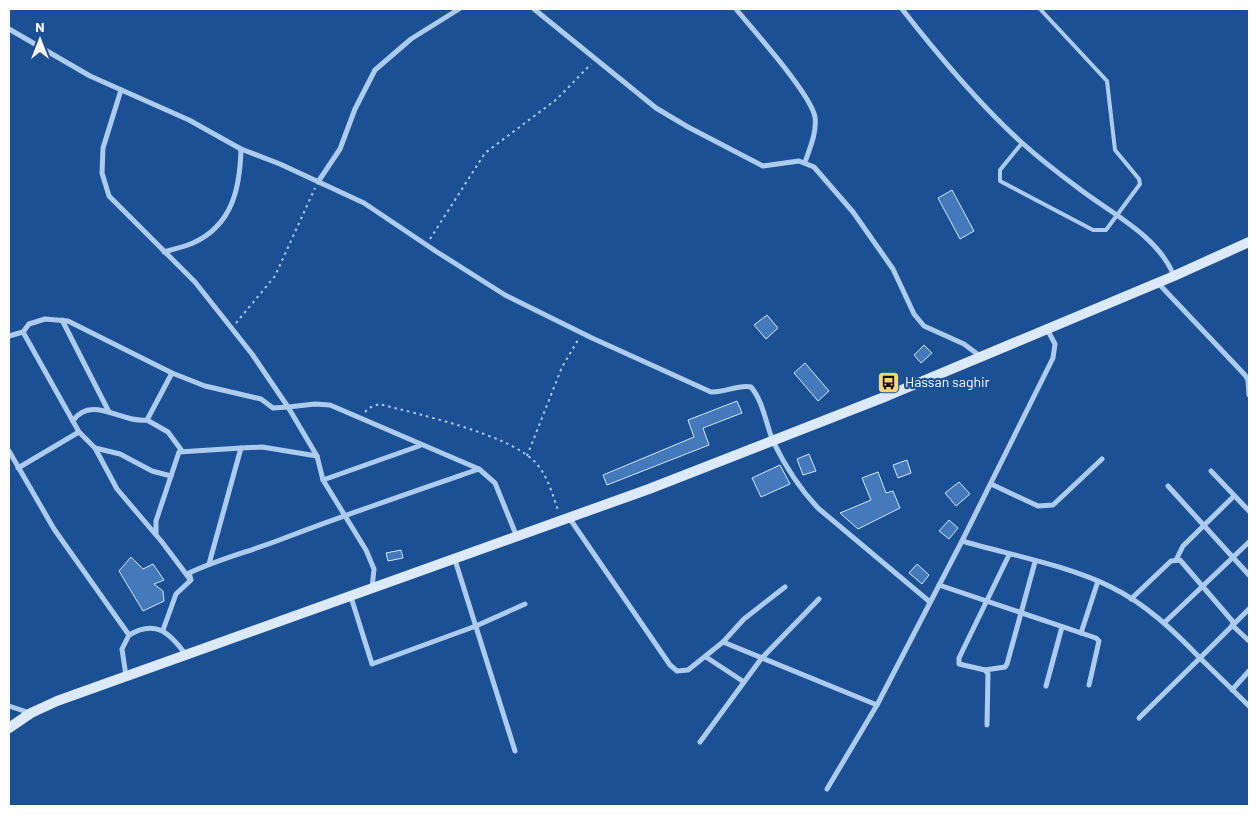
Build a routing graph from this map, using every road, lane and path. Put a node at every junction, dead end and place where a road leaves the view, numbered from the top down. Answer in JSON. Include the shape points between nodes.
{"nodes":[{"id":1,"x":459,"y":9,"type":"edge"},
{"id":2,"x":534,"y":9,"type":"edge"},
{"id":3,"x":736,"y":9,"type":"edge"},
{"id":4,"x":902,"y":9,"type":"edge"},
{"id":5,"x":1040,"y":9,"type":"edge"},
{"id":6,"x":9,"y":29,"type":"edge"},
{"id":7,"x":597,"y":58,"type":"junction"},
{"id":8,"x":121,"y":90,"type":"junction"},
{"id":9,"x":1022,"y":142,"type":"junction"},
{"id":10,"x":241,"y":149,"type":"junction"},
{"id":11,"x":805,"y":162,"type":"junction"},
{"id":12,"x":318,"y":182,"type":"junction"},
{"id":13,"x":1118,"y":216,"type":"junction"},
{"id":14,"x":1249,"y":242,"type":"edge"},
{"id":15,"x":426,"y":245,"type":"junction"},
{"id":16,"x":164,"y":252,"type":"junction"},
{"id":17,"x":1174,"y":276,"type":"junction"},
{"id":18,"x":1157,"y":283,"type":"junction"},
{"id":19,"x":62,"y":320,"type":"junction"},
{"id":20,"x":232,"y":328,"type":"junction"},
{"id":21,"x":1046,"y":328,"type":"junction"},
{"id":22,"x":23,"y":332,"type":"junction"},
{"id":23,"x":582,"y":333,"type":"junction"},
{"id":24,"x":9,"y":336,"type":"edge"},
{"id":25,"x":980,"y":356,"type":"junction"},
{"id":26,"x":172,"y":373,"type":"junction"},
{"id":27,"x":1249,"y":395,"type":"edge"},
{"id":28,"x":288,"y":407,"type":"junction"},
{"id":29,"x":109,"y":412,"type":"junction"},
{"id":30,"x":360,"y":419,"type":"junction"},
{"id":31,"x":147,"y":420,"type":"junction"},
{"id":32,"x":73,"y":421,"type":"junction"},
{"id":33,"x":79,"y":432,"type":"junction"},
{"id":34,"x":773,"y":441,"type":"junction"},
{"id":35,"x":419,"y":445,"type":"junction"},
{"id":36,"x":95,"y":448,"type":"junction"},
{"id":37,"x":241,"y":448,"type":"junction"},
{"id":38,"x":9,"y":451,"type":"edge"},
{"id":39,"x":182,"y":451,"type":"junction"},
{"id":40,"x":317,"y":456,"type":"junction"},
{"id":41,"x":527,"y":456,"type":"junction"},
{"id":42,"x":1102,"y":459,"type":"dead end"},
{"id":43,"x":18,"y":468,"type":"junction"},
{"id":44,"x":479,"y":469,"type":"junction"},
{"id":45,"x":1211,"y":471,"type":"dead end"},
{"id":46,"x":171,"y":476,"type":"junction"},
{"id":47,"x":323,"y":480,"type":"junction"},
{"id":48,"x":991,"y":484,"type":"junction"},
{"id":49,"x":1168,"y":486,"type":"dead end"},
{"id":50,"x":1234,"y":496,"type":"junction"},
{"id":51,"x":1249,"y":512,"type":"edge"},
{"id":52,"x":345,"y":514,"type":"junction"},
{"id":53,"x":566,"y":520,"type":"junction"},
{"id":54,"x":1204,"y":525,"type":"junction"},
{"id":55,"x":518,"y":538,"type":"junction"},
{"id":56,"x":162,"y":542,"type":"junction"},
{"id":57,"x":962,"y":542,"type":"junction"},
{"id":58,"x":1249,"y":542,"type":"edge"},
{"id":59,"x":1009,"y":555,"type":"junction"},
{"id":60,"x":1233,"y":558,"type":"junction"},
{"id":61,"x":455,"y":560,"type":"junction"},
{"id":62,"x":1176,"y":560,"type":"junction"},
{"id":63,"x":1035,"y":562,"type":"junction"},
{"id":64,"x":209,"y":564,"type":"junction"},
{"id":65,"x":1249,"y":575,"type":"edge"},
{"id":66,"x":191,"y":580,"type":"junction"},
{"id":67,"x":1098,"y":581,"type":"junction"},
{"id":68,"x":939,"y":585,"type":"junction"},
{"id":69,"x":1203,"y":587,"type":"junction"},
{"id":70,"x":785,"y":588,"type":"dead end"},
{"id":71,"x":372,"y":589,"type":"junction"},
{"id":72,"x":351,"y":597,"type":"junction"},
{"id":73,"x":819,"y":599,"type":"dead end"},
{"id":74,"x":1132,"y":600,"type":"junction"},
{"id":75,"x":930,"y":602,"type":"junction"},
{"id":76,"x":987,"y":602,"type":"junction"},
{"id":77,"x":525,"y":604,"type":"dead end"},
{"id":78,"x":1249,"y":609,"type":"edge"},
{"id":79,"x":1021,"y":614,"type":"junction"},
{"id":80,"x":1164,"y":623,"type":"junction"},
{"id":81,"x":1233,"y":624,"type":"junction"},
{"id":82,"x":476,"y":626,"type":"junction"},
{"id":83,"x":1062,"y":627,"type":"junction"},
{"id":84,"x":162,"y":630,"type":"junction"},
{"id":85,"x":1080,"y":633,"type":"junction"},
{"id":86,"x":129,"y":635,"type":"junction"},
{"id":87,"x":1249,"y":641,"type":"edge"},
{"id":88,"x":723,"y":642,"type":"junction"},
{"id":89,"x":187,"y":655,"type":"junction"},
{"id":90,"x":706,"y":657,"type":"junction"},
{"id":91,"x":1200,"y":658,"type":"junction"},
{"id":92,"x":761,"y":659,"type":"junction"},
{"id":93,"x":985,"y":670,"type":"junction"},
{"id":94,"x":1249,"y":671,"type":"edge"},
{"id":95,"x":126,"y":676,"type":"junction"},
{"id":96,"x":744,"y":682,"type":"junction"},
{"id":97,"x":1089,"y":685,"type":"dead end"},
{"id":98,"x":1046,"y":686,"type":"dead end"},
{"id":99,"x":1232,"y":690,"type":"junction"},
{"id":100,"x":877,"y":704,"type":"junction"},
{"id":101,"x":9,"y":706,"type":"edge"},
{"id":102,"x":1249,"y":706,"type":"edge"},
{"id":103,"x":31,"y":713,"type":"junction"},
{"id":104,"x":1139,"y":718,"type":"dead end"},
{"id":105,"x":987,"y":725,"type":"dead end"},
{"id":106,"x":9,"y":728,"type":"edge"},
{"id":107,"x":700,"y":742,"type":"dead end"},
{"id":108,"x":515,"y":751,"type":"dead end"},
{"id":109,"x":827,"y":789,"type":"dead end"}],
"edges":[{"from":1,"to":12,"type":"street","via":[[411,39],[376,70],[355,109],[340,149]]},
{"from":2,"to":7,"type":"street"},
{"from":3,"to":11,"type":"street","via":[[793,79],[814,112],[815,128]]},
{"from":4,"to":9,"type":"street"},
{"from":5,"to":13,"type":"lane","via":[[1107,82],[1115,150],[1140,184]]},
{"from":6,"to":8,"type":"street","via":[[90,76]]},
{"from":7,"to":11,"type":"street","via":[[656,108],[754,162],[763,166]]},
{"from":7,"to":15,"type":"path","via":[[557,99],[485,153]]},
{"from":8,"to":10,"type":"street","via":[[189,120]]},
{"from":8,"to":16,"type":"street","via":[[103,148],[102,173],[109,196]]},
{"from":9,"to":13,"type":"street"},
{"from":9,"to":13,"type":"lane","via":[[1000,170],[1000,181],[1094,230],[1106,230]]},
{"from":10,"to":12,"type":"street"},
{"from":10,"to":16,"type":"street","via":[[241,179],[230,210],[208,233],[194,242]]},
{"from":11,"to":25,"type":"street","via":[[814,167],[853,212],[893,268],[914,314],[924,326],[964,344]]},
{"from":12,"to":15,"type":"street","via":[[364,203]]},
{"from":12,"to":20,"type":"path","via":[[275,276]]},
{"from":13,"to":17,"type":"street","via":[[1154,245]]},
{"from":14,"to":17,"type":"street"},
{"from":15,"to":23,"type":"street","via":[[505,295]]},
{"from":16,"to":20,"type":"street","via":[[195,282]]},
{"from":17,"to":18,"type":"street"},
{"from":18,"to":21,"type":"street"},
{"from":18,"to":27,"type":"street","via":[[1245,375]]},
{"from":19,"to":22,"type":"street","via":[[45,319],[29,324]]},
{"from":19,"to":26,"type":"street","via":[[93,332]]},
{"from":19,"to":29,"type":"street"},
{"from":20,"to":28,"type":"street"},
{"from":21,"to":25,"type":"street"},
{"from":21,"to":48,"type":"street","via":[[1055,344],[1053,358]]},
{"from":22,"to":24,"type":"street"},
{"from":22,"to":32,"type":"street"},
{"from":23,"to":34,"type":"street","via":[[711,392],[751,387]]},
{"from":23,"to":41,"type":"path","via":[[562,367]]},
{"from":25,"to":34,"type":"street"},
{"from":26,"to":28,"type":"street","via":[[205,386],[261,399],[273,408]]},
{"from":26,"to":31,"type":"street"},
{"from":28,"to":30,"type":"street","via":[[330,405]]},
{"from":28,"to":40,"type":"street"},
{"from":29,"to":31,"type":"street"},
{"from":29,"to":32,"type":"street","via":[[87,410]]},
{"from":30,"to":35,"type":"street"},
{"from":30,"to":41,"type":"path","via":[[369,408],[379,404],[510,444]]},
{"from":31,"to":39,"type":"street","via":[[168,432]]},
{"from":32,"to":33,"type":"street"},
{"from":33,"to":36,"type":"street"},
{"from":33,"to":43,"type":"street"},
{"from":34,"to":53,"type":"street"},
{"from":34,"to":75,"type":"street","via":[[788,470],[818,508]]},
{"from":35,"to":44,"type":"street"},
{"from":35,"to":47,"type":"street"},
{"from":36,"to":46,"type":"street","via":[[120,454],[152,471]]},
{"from":36,"to":56,"type":"street","via":[[116,489]]},
{"from":37,"to":39,"type":"street"},
{"from":37,"to":40,"type":"street","via":[[262,446]]},
{"from":37,"to":64,"type":"street"},
{"from":38,"to":43,"type":"street"},
{"from":39,"to":46,"type":"street"},
{"from":40,"to":47,"type":"street"},
{"from":41,"to":53,"type":"path","via":[[545,474]]},
{"from":42,"to":48,"type":"street","via":[[1054,505],[1046,507]]},
{"from":43,"to":86,"type":"street","via":[[54,530]]},
{"from":44,"to":52,"type":"street"},
{"from":44,"to":55,"type":"street","via":[[495,483]]},
{"from":45,"to":50,"type":"street"},
{"from":46,"to":56,"type":"street","via":[[154,530]]},
{"from":47,"to":52,"type":"street"},
{"from":48,"to":57,"type":"street"},
{"from":49,"to":54,"type":"street"},
{"from":50,"to":51,"type":"street"},
{"from":50,"to":54,"type":"street"},
{"from":52,"to":64,"type":"street"},
{"from":52,"to":71,"type":"street","via":[[374,569]]},
{"from":53,"to":55,"type":"street"},
{"from":53,"to":90,"type":"street","via":[[677,672]]},
{"from":54,"to":60,"type":"street"},
{"from":54,"to":62,"type":"street","via":[[1183,546]]},
{"from":55,"to":61,"type":"street"},
{"from":56,"to":66,"type":"street"},
{"from":57,"to":59,"type":"street"},
{"from":57,"to":68,"type":"street"},
{"from":58,"to":60,"type":"street"},
{"from":59,"to":63,"type":"street"},
{"from":59,"to":76,"type":"street"},
{"from":60,"to":65,"type":"street"},
{"from":60,"to":69,"type":"street"},
{"from":61,"to":71,"type":"street"},
{"from":61,"to":82,"type":"street"},
{"from":62,"to":69,"type":"street","via":[[1186,566]]},
{"from":62,"to":74,"type":"street","via":[[1171,561]]},
{"from":63,"to":67,"type":"street"},
{"from":63,"to":79,"type":"street"},
{"from":64,"to":66,"type":"street","via":[[189,574]]},
{"from":66,"to":84,"type":"street","via":[[176,594]]},
{"from":67,"to":74,"type":"street"},
{"from":67,"to":85,"type":"street"},
{"from":68,"to":75,"type":"street"},
{"from":68,"to":76,"type":"street"},
{"from":69,"to":80,"type":"street"},
{"from":69,"to":81,"type":"street"},
{"from":70,"to":88,"type":"street","via":[[744,619]]},
{"from":71,"to":72,"type":"street"},
{"from":72,"to":82,"type":"street","via":[[372,664]]},
{"from":72,"to":89,"type":"street"},
{"from":73,"to":92,"type":"street"},
{"from":74,"to":80,"type":"street"},
{"from":75,"to":100,"type":"street"},
{"from":76,"to":79,"type":"street"},
{"from":76,"to":93,"type":"street","via":[[959,658],[959,664]]},
{"from":77,"to":82,"type":"street"},
{"from":78,"to":81,"type":"street"},
{"from":79,"to":83,"type":"street"},
{"from":79,"to":93,"type":"street","via":[[1007,664]]},
{"from":80,"to":91,"type":"street"},
{"from":81,"to":87,"type":"street"},
{"from":81,"to":91,"type":"street"},
{"from":82,"to":108,"type":"street"},
{"from":83,"to":85,"type":"street"},
{"from":83,"to":98,"type":"street"},
{"from":84,"to":86,"type":"street","via":[[140,629]]},
{"from":84,"to":89,"type":"street","via":[[170,634]]},
{"from":85,"to":97,"type":"street","via":[[1099,641]]},
{"from":86,"to":95,"type":"street","via":[[122,648]]},
{"from":88,"to":90,"type":"street"},
{"from":88,"to":92,"type":"street"},
{"from":89,"to":95,"type":"street"},
{"from":90,"to":96,"type":"street"},
{"from":91,"to":99,"type":"street"},
{"from":91,"to":104,"type":"street"},
{"from":92,"to":96,"type":"street"},
{"from":92,"to":100,"type":"street"},
{"from":93,"to":105,"type":"street","via":[[988,674]]},
{"from":94,"to":99,"type":"street"},
{"from":95,"to":103,"type":"street"},
{"from":96,"to":107,"type":"street"},
{"from":99,"to":102,"type":"street"},
{"from":100,"to":109,"type":"street"},
{"from":101,"to":103,"type":"street"},
{"from":103,"to":106,"type":"street"}]}
